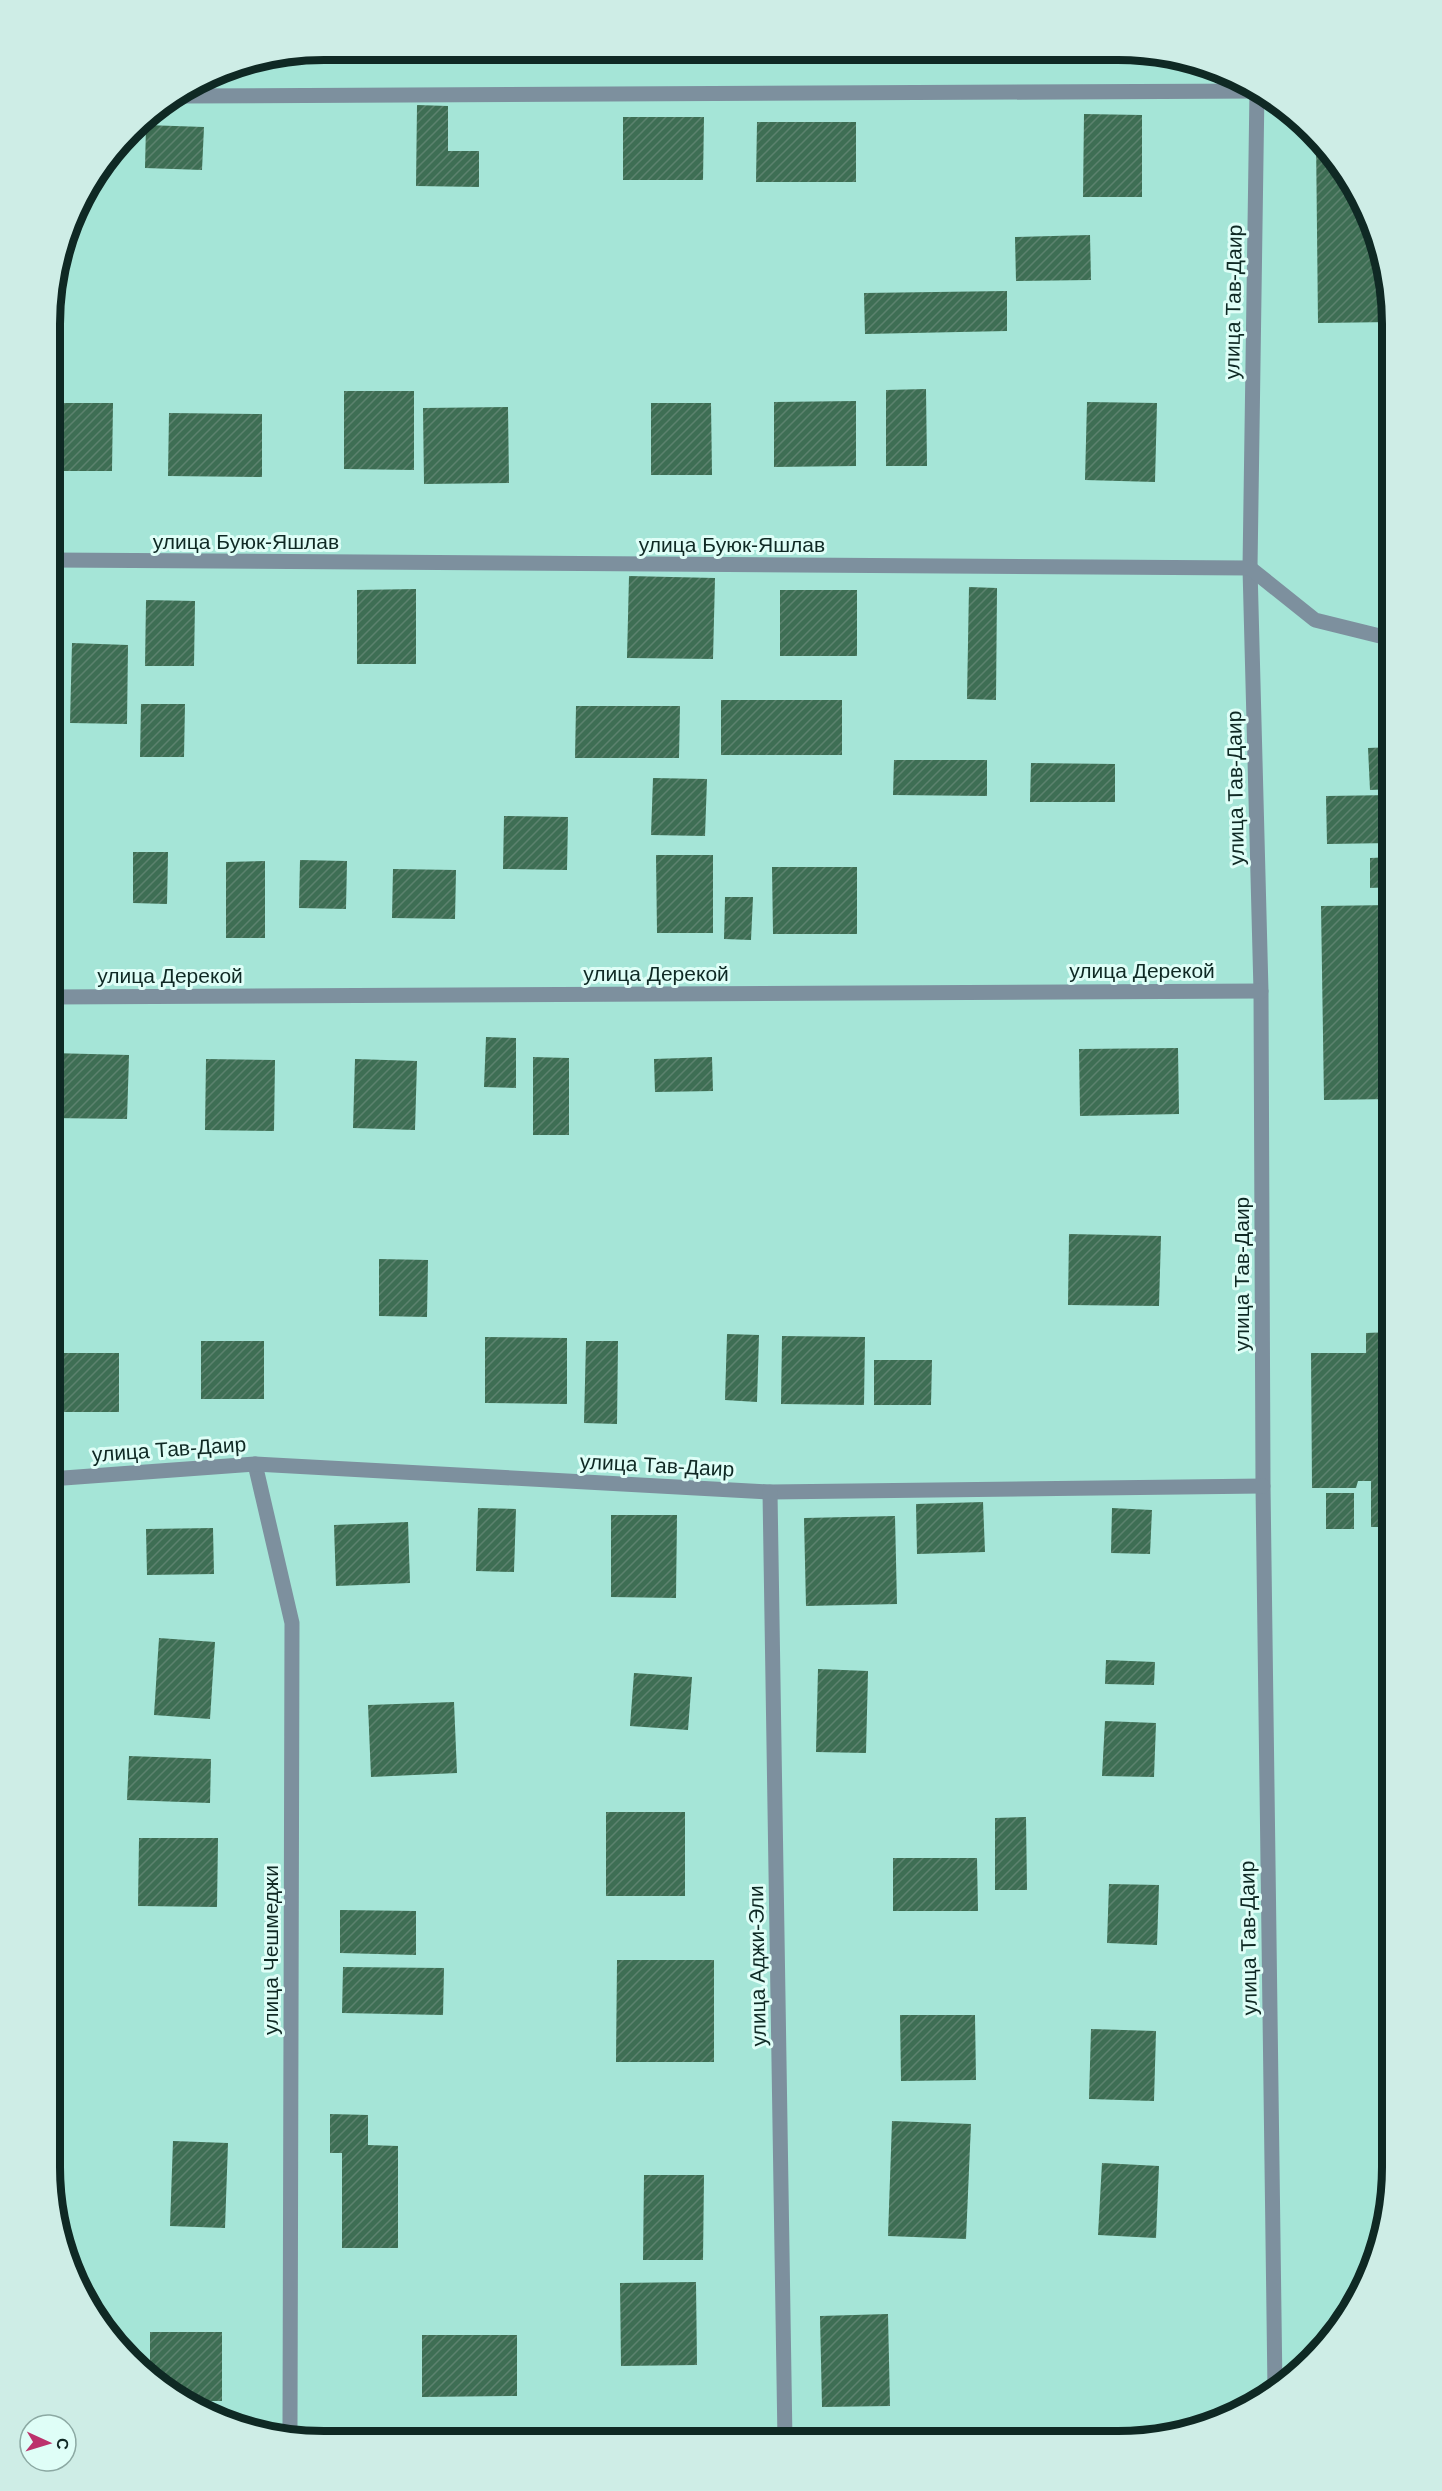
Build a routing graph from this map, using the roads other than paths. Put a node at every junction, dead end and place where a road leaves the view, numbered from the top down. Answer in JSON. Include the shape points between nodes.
{"nodes":[{"id":1,"x":1241,"y":90,"type":"edge"},
{"id":2,"x":191,"y":96,"type":"edge"},
{"id":3,"x":1257,"y":100,"type":"edge"},
{"id":4,"x":60,"y":560,"type":"edge"},
{"id":5,"x":1250,"y":568,"type":"junction"},
{"id":6,"x":1382,"y":637,"type":"edge"},
{"id":7,"x":1261,"y":991,"type":"junction"},
{"id":8,"x":60,"y":997,"type":"edge"},
{"id":9,"x":255,"y":1464,"type":"junction"},
{"id":10,"x":60,"y":1478,"type":"edge"},
{"id":11,"x":1263,"y":1486,"type":"junction"},
{"id":12,"x":770,"y":1492,"type":"junction"},
{"id":13,"x":1275,"y":2379,"type":"edge"},
{"id":14,"x":291,"y":2429,"type":"edge"},
{"id":15,"x":786,"y":2431,"type":"edge"}],
"edges":[{"from":1,"to":2,"type":"street"},
{"from":3,"to":5,"type":"street","name":"улица Тав-Даир"},
{"from":4,"to":5,"type":"street","name":"улица Буюк-Яшлав"},
{"from":5,"to":6,"type":"street","via":[[1315,620]]},
{"from":5,"to":7,"type":"street","name":"улица Тав-Даир"},
{"from":7,"to":8,"type":"street","name":"улица Дерекой"},
{"from":7,"to":11,"type":"street","name":"улица Тав-Даир"},
{"from":9,"to":10,"type":"street","name":"улица Тав-Даир"},
{"from":9,"to":12,"type":"street","name":"улица Тав-Даир"},
{"from":9,"to":14,"type":"street","name":"улица Чешмеджи","via":[[292,1623]]},
{"from":11,"to":12,"type":"street","name":"улица Тав-Даир"},
{"from":11,"to":13,"type":"street","name":"улица Тав-Даир"},
{"from":12,"to":15,"type":"street","name":"улица Аджи-Эли"}]}
